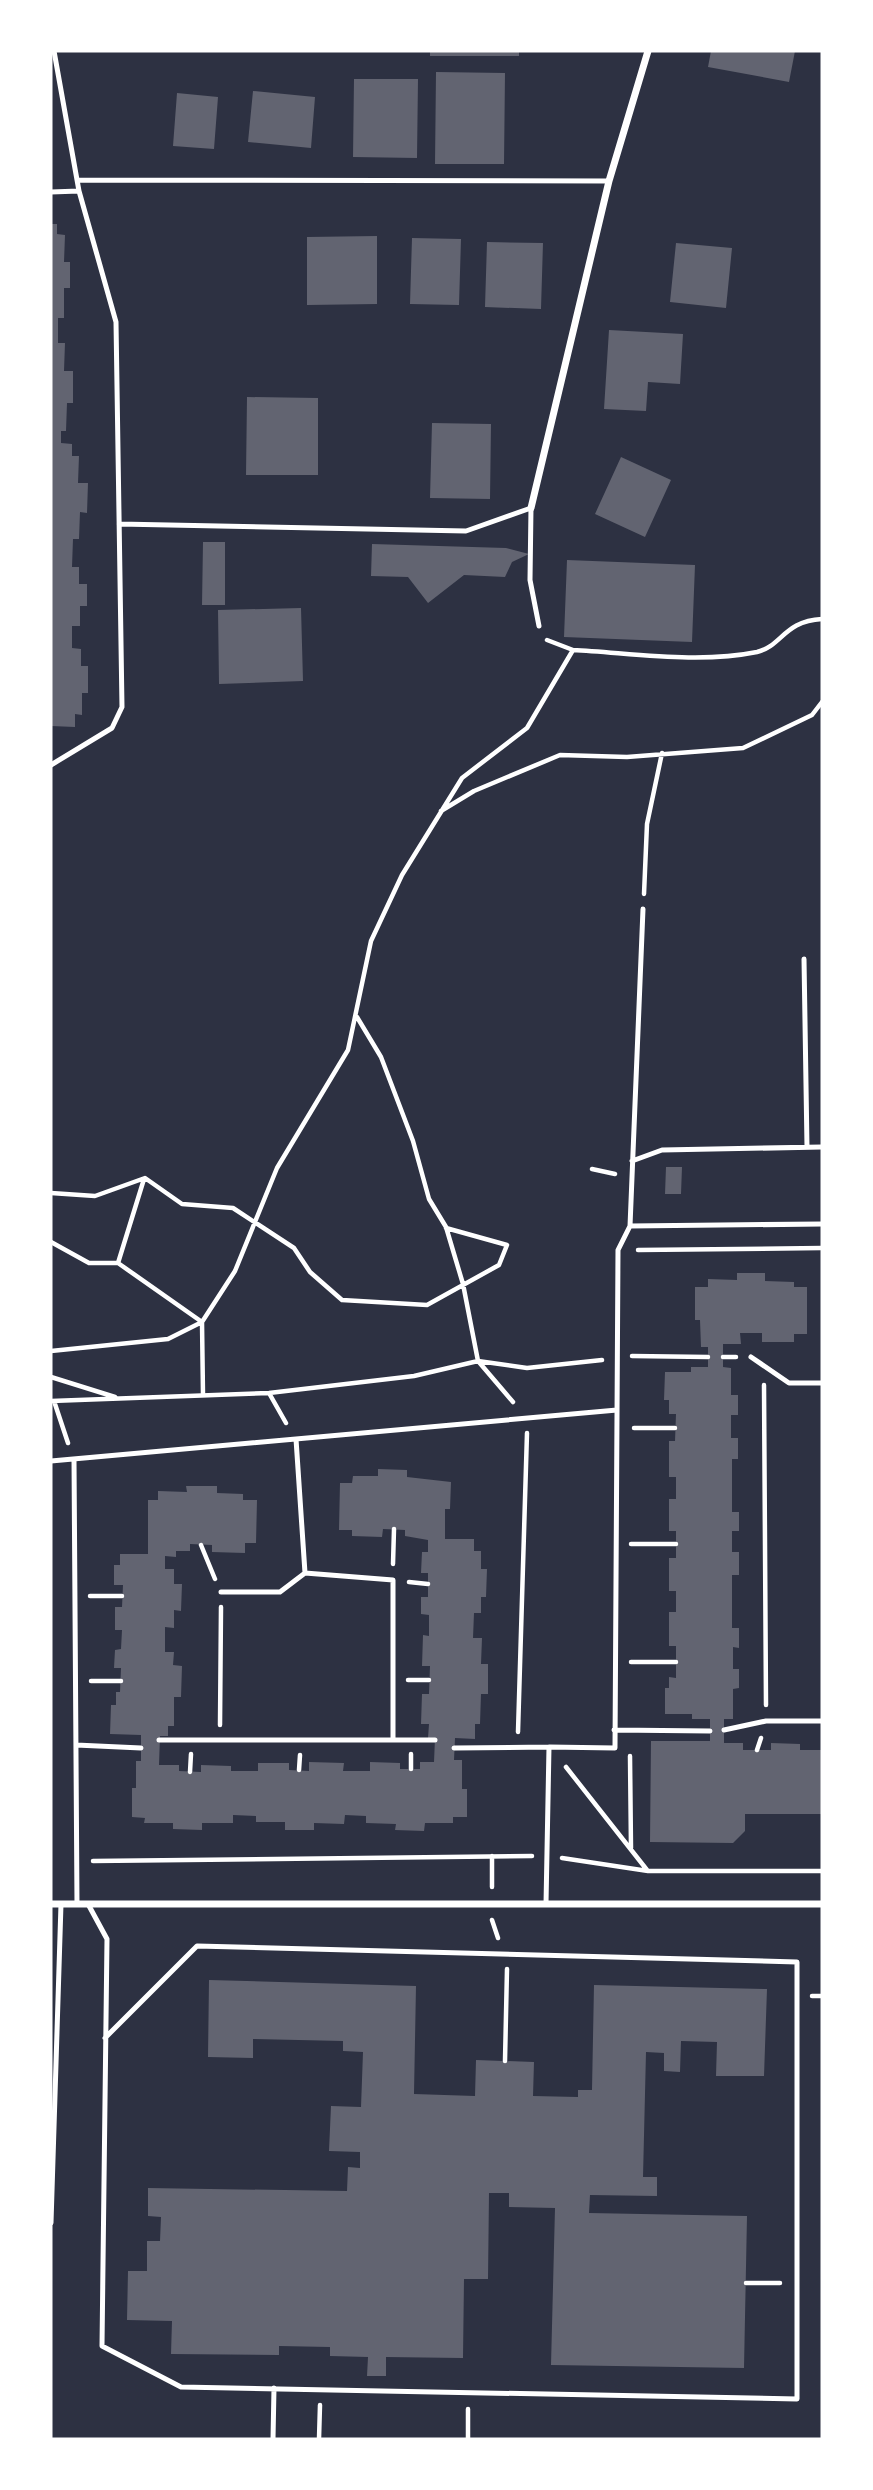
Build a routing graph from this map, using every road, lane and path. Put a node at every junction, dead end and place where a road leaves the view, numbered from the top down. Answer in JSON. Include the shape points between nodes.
{"nodes":[{"id":1,"x":54,"y":51,"type":"edge"},
{"id":2,"x":648,"y":51,"type":"edge"},
{"id":3,"x":77,"y":180,"type":"junction"},
{"id":4,"x":609,"y":181,"type":"junction"},
{"id":5,"x":79,"y":191,"type":"junction"},
{"id":6,"x":51,"y":192,"type":"edge"},
{"id":7,"x":531,"y":508,"type":"junction"},
{"id":8,"x":119,"y":524,"type":"junction"},
{"id":9,"x":822,"y":620,"type":"edge"},
{"id":10,"x":539,"y":626,"type":"joint"},
{"id":11,"x":572,"y":650,"type":"junction"},
{"id":12,"x":822,"y":702,"type":"edge"},
{"id":13,"x":662,"y":753,"type":"junction"},
{"id":14,"x":51,"y":765,"type":"edge"},
{"id":15,"x":440,"y":812,"type":"junction"},
{"id":16,"x":643,"y":909,"type":"joint"},
{"id":17,"x":804,"y":959,"type":"dead end"},
{"id":18,"x":357,"y":1016,"type":"junction"},
{"id":19,"x":807,"y":1147,"type":"junction"},
{"id":20,"x":822,"y":1147,"type":"edge"},
{"id":21,"x":632,"y":1161,"type":"junction"},
{"id":22,"x":592,"y":1170,"type":"dead end"},
{"id":23,"x":632,"y":1177,"type":"junction"},
{"id":24,"x":145,"y":1178,"type":"junction"},
{"id":25,"x":51,"y":1193,"type":"edge"},
{"id":26,"x":822,"y":1224,"type":"edge"},
{"id":27,"x":255,"y":1225,"type":"junction"},
{"id":28,"x":630,"y":1226,"type":"junction"},
{"id":29,"x":446,"y":1227,"type":"junction"},
{"id":30,"x":51,"y":1242,"type":"edge"},
{"id":31,"x":822,"y":1248,"type":"edge"},
{"id":32,"x":618,"y":1250,"type":"junction"},
{"id":33,"x":118,"y":1263,"type":"junction"},
{"id":34,"x":463,"y":1284,"type":"junction"},
{"id":35,"x":202,"y":1322,"type":"junction"},
{"id":36,"x":51,"y":1351,"type":"edge"},
{"id":37,"x":618,"y":1356,"type":"junction"},
{"id":38,"x":708,"y":1357,"type":"dead end"},
{"id":39,"x":751,"y":1357,"type":"dead end"},
{"id":40,"x":478,"y":1361,"type":"junction"},
{"id":41,"x":764,"y":1368,"type":"junction"},
{"id":42,"x":51,"y":1377,"type":"edge"},
{"id":43,"x":822,"y":1383,"type":"edge"},
{"id":44,"x":269,"y":1393,"type":"junction"},
{"id":45,"x":202,"y":1395,"type":"junction"},
{"id":46,"x":119,"y":1399,"type":"junction"},
{"id":47,"x":52,"y":1401,"type":"edge"},
{"id":48,"x":617,"y":1409,"type":"junction"},
{"id":49,"x":527,"y":1418,"type":"junction"},
{"id":50,"x":617,"y":1428,"type":"junction"},
{"id":51,"x":675,"y":1428,"type":"dead end"},
{"id":52,"x":296,"y":1439,"type":"junction"},
{"id":53,"x":74,"y":1459,"type":"junction"},
{"id":54,"x":51,"y":1461,"type":"edge"},
{"id":55,"x":394,"y":1530,"type":"dead end"},
{"id":56,"x":616,"y":1544,"type":"junction"},
{"id":57,"x":676,"y":1544,"type":"dead end"},
{"id":58,"x":201,"y":1545,"type":"dead end"},
{"id":59,"x":306,"y":1573,"type":"junction"},
{"id":60,"x":393,"y":1580,"type":"junction"},
{"id":61,"x":221,"y":1592,"type":"junction"},
{"id":62,"x":75,"y":1596,"type":"junction"},
{"id":63,"x":122,"y":1596,"type":"dead end"},
{"id":64,"x":615,"y":1662,"type":"junction"},
{"id":65,"x":676,"y":1662,"type":"dead end"},
{"id":66,"x":76,"y":1681,"type":"junction"},
{"id":67,"x":121,"y":1681,"type":"dead end"},
{"id":68,"x":766,"y":1721,"type":"junction"},
{"id":69,"x":822,"y":1721,"type":"edge"},
{"id":70,"x":630,"y":1730,"type":"junction"},
{"id":71,"x":724,"y":1730,"type":"dead end"},
{"id":72,"x":614,"y":1731,"type":"junction"},
{"id":73,"x":710,"y":1731,"type":"dead end"},
{"id":74,"x":159,"y":1740,"type":"dead end"},
{"id":75,"x":219,"y":1740,"type":"junction"},
{"id":76,"x":393,"y":1740,"type":"junction"},
{"id":77,"x":435,"y":1740,"type":"dead end"},
{"id":78,"x":76,"y":1745,"type":"junction"},
{"id":79,"x":518,"y":1747,"type":"junction"},
{"id":80,"x":549,"y":1747,"type":"junction"},
{"id":81,"x":141,"y":1748,"type":"dead end"},
{"id":82,"x":454,"y":1748,"type":"dead end"},
{"id":83,"x":631,"y":1849,"type":"junction"},
{"id":84,"x":547,"y":1856,"type":"junction"},
{"id":85,"x":76,"y":1861,"type":"junction"},
{"id":86,"x":648,"y":1871,"type":"junction"},
{"id":87,"x":822,"y":1871,"type":"edge"},
{"id":88,"x":546,"y":1903,"type":"junction"},
{"id":89,"x":51,"y":1904,"type":"edge"},
{"id":90,"x":61,"y":1904,"type":"junction"},
{"id":91,"x":77,"y":1904,"type":"junction"},
{"id":92,"x":88,"y":1904,"type":"junction"},
{"id":93,"x":822,"y":1904,"type":"edge"},
{"id":94,"x":507,"y":1954,"type":"junction"},
{"id":95,"x":106,"y":2038,"type":"junction"},
{"id":96,"x":505,"y":2061,"type":"dead end"},
{"id":97,"x":51,"y":2223,"type":"edge"},
{"id":98,"x":746,"y":2283,"type":"dead end"},
{"id":99,"x":797,"y":2284,"type":"junction"},
{"id":100,"x":274,"y":2388,"type":"junction"},
{"id":101,"x":320,"y":2424,"type":"dead end"},
{"id":102,"x":468,"y":2427,"type":"dead end"},
{"id":103,"x":272,"y":2439,"type":"edge"},
{"id":104,"x":319,"y":2439,"type":"edge"},
{"id":105,"x":468,"y":2439,"type":"edge"}],
"edges":[{"from":1,"to":3,"type":"lane"},
{"from":2,"to":4,"type":"street"},
{"from":3,"to":4,"type":"lane"},
{"from":3,"to":5,"type":"lane"},
{"from":4,"to":7,"type":"street"},
{"from":5,"to":6,"type":"lane"},
{"from":5,"to":8,"type":"lane","via":[[116,322]]},
{"from":7,"to":8,"type":"lane","via":[[466,531]]},
{"from":7,"to":10,"type":"lane","via":[[530,580]]},
{"from":8,"to":14,"type":"lane","via":[[122,707],[112,728]]},
{"from":9,"to":11,"type":"path","via":[[802,620],[760,651],[713,657]]},
{"from":10,"to":11,"type":"path","via":[[542,638]]},
{"from":11,"to":15,"type":"path","via":[[527,728],[462,778]]},
{"from":12,"to":13,"type":"path","via":[[812,715],[743,748]]},
{"from":13,"to":15,"type":"path","via":[[560,755],[474,791]]},
{"from":13,"to":16,"type":"path","via":[[646,824]]},
{"from":15,"to":18,"type":"path","via":[[401,875],[371,941]]},
{"from":16,"to":21,"type":"lane"},
{"from":17,"to":19,"type":"lane"},
{"from":18,"to":27,"type":"path","via":[[348,1050],[277,1168]]},
{"from":18,"to":29,"type":"path","via":[[382,1057],[429,1199]]},
{"from":19,"to":20,"type":"lane"},
{"from":19,"to":21,"type":"lane","via":[[662,1150]]},
{"from":21,"to":23,"type":"lane"},
{"from":22,"to":23,"type":"path"},
{"from":23,"to":28,"type":"lane"},
{"from":24,"to":25,"type":"path","via":[[95,1196]]},
{"from":24,"to":27,"type":"path","via":[[182,1204],[233,1208]]},
{"from":24,"to":33,"type":"path"},
{"from":26,"to":28,"type":"lane"},
{"from":27,"to":34,"type":"path","via":[[294,1248],[310,1272],[342,1300],[427,1305]]},
{"from":27,"to":35,"type":"path","via":[[235,1271]]},
{"from":28,"to":32,"type":"lane"},
{"from":29,"to":34,"type":"path"},
{"from":29,"to":34,"type":"path","via":[[507,1245],[499,1265]]},
{"from":30,"to":33,"type":"path","via":[[89,1263]]},
{"from":31,"to":32,"type":"path"},
{"from":32,"to":37,"type":"lane"},
{"from":33,"to":35,"type":"path"},
{"from":34,"to":40,"type":"path"},
{"from":35,"to":36,"type":"path","via":[[169,1339]]},
{"from":35,"to":45,"type":"path"},
{"from":37,"to":38,"type":"path"},
{"from":37,"to":40,"type":"path","via":[[527,1368]]},
{"from":37,"to":48,"type":"lane"},
{"from":39,"to":41,"type":"lane"},
{"from":40,"to":44,"type":"path","via":[[414,1376]]},
{"from":40,"to":49,"type":"path"},
{"from":41,"to":43,"type":"lane","via":[[789,1383]]},
{"from":41,"to":68,"type":"path"},
{"from":42,"to":46,"type":"path"},
{"from":44,"to":45,"type":"path"},
{"from":44,"to":52,"type":"path"},
{"from":45,"to":46,"type":"path"},
{"from":46,"to":47,"type":"path"},
{"from":47,"to":53,"type":"path"},
{"from":48,"to":49,"type":"lane"},
{"from":48,"to":50,"type":"lane"},
{"from":49,"to":52,"type":"lane"},
{"from":49,"to":79,"type":"path"},
{"from":50,"to":51,"type":"path"},
{"from":50,"to":56,"type":"lane"},
{"from":52,"to":53,"type":"lane"},
{"from":52,"to":59,"type":"lane"},
{"from":53,"to":54,"type":"lane"},
{"from":53,"to":62,"type":"lane"},
{"from":55,"to":60,"type":"path"},
{"from":56,"to":57,"type":"path"},
{"from":56,"to":64,"type":"lane"},
{"from":58,"to":61,"type":"path"},
{"from":59,"to":60,"type":"lane"},
{"from":59,"to":61,"type":"lane","via":[[280,1592]]},
{"from":60,"to":76,"type":"lane"},
{"from":61,"to":75,"type":"path"},
{"from":62,"to":63,"type":"path"},
{"from":62,"to":66,"type":"lane"},
{"from":64,"to":65,"type":"path"},
{"from":64,"to":72,"type":"lane"},
{"from":66,"to":67,"type":"path"},
{"from":66,"to":78,"type":"lane"},
{"from":68,"to":69,"type":"lane"},
{"from":68,"to":71,"type":"lane"},
{"from":70,"to":72,"type":"lane"},
{"from":70,"to":73,"type":"lane"},
{"from":70,"to":83,"type":"path"},
{"from":72,"to":80,"type":"lane","via":[[615,1748]]},
{"from":74,"to":75,"type":"lane"},
{"from":75,"to":76,"type":"lane"},
{"from":76,"to":77,"type":"lane"},
{"from":78,"to":81,"type":"lane"},
{"from":78,"to":85,"type":"lane"},
{"from":79,"to":80,"type":"lane"},
{"from":79,"to":82,"type":"lane"},
{"from":80,"to":83,"type":"path"},
{"from":80,"to":84,"type":"lane"},
{"from":83,"to":86,"type":"path"},
{"from":84,"to":85,"type":"path"},
{"from":84,"to":86,"type":"path"},
{"from":84,"to":88,"type":"lane"},
{"from":85,"to":91,"type":"lane"},
{"from":86,"to":87,"type":"path"},
{"from":88,"to":92,"type":"street"},
{"from":88,"to":93,"type":"street"},
{"from":89,"to":90,"type":"street"},
{"from":90,"to":91,"type":"street"},
{"from":90,"to":97,"type":"lane"},
{"from":91,"to":92,"type":"street"},
{"from":92,"to":95,"type":"lane","via":[[107,1939]]},
{"from":94,"to":95,"type":"lane","via":[[197,1946]]},
{"from":94,"to":96,"type":"path"},
{"from":94,"to":99,"type":"lane","via":[[797,1962]]},
{"from":95,"to":100,"type":"lane","via":[[102,2346],[181,2387]]},
{"from":98,"to":99,"type":"path"},
{"from":99,"to":100,"type":"lane","via":[[797,2399]]},
{"from":100,"to":103,"type":"lane"},
{"from":101,"to":104,"type":"path"},
{"from":102,"to":105,"type":"path"}]}
